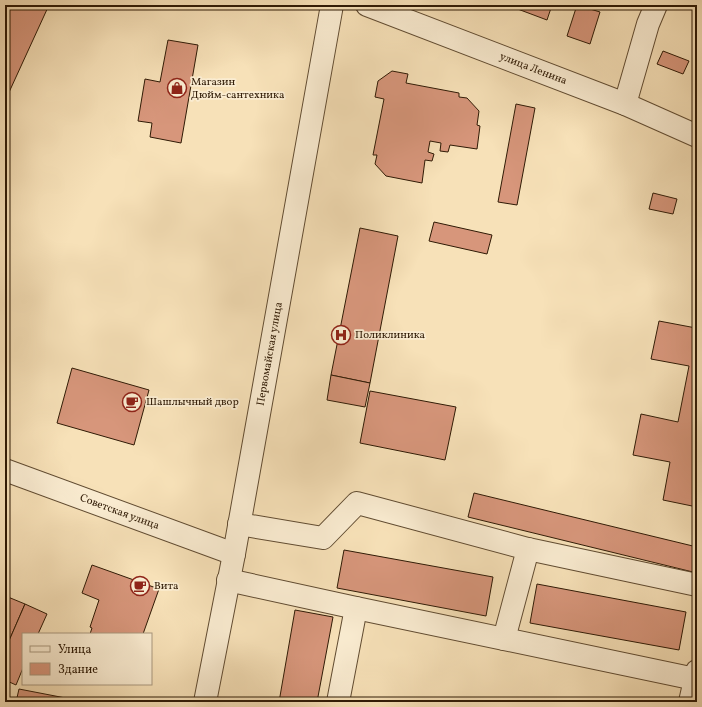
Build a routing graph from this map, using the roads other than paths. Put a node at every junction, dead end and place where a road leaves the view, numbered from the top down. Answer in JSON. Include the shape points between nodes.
{"nodes":[{"id":1,"x":332,"y":5,"type":"edge"},
{"id":2,"x":367,"y":5,"type":"edge"},
{"id":3,"x":656,"y":5,"type":"edge"},
{"id":4,"x":625,"y":104,"type":"junction"},
{"id":5,"x":697,"y":136,"type":"edge"},
{"id":6,"x":5,"y":470,"type":"edge"},
{"id":7,"x":239,"y":524,"type":"junction"},
{"id":8,"x":528,"y":549,"type":"junction"},
{"id":9,"x":234,"y":554,"type":"junction"},
{"id":10,"x":228,"y":580,"type":"junction"},
{"id":11,"x":697,"y":585,"type":"edge"},
{"id":12,"x":356,"y":608,"type":"junction"},
{"id":13,"x":504,"y":639,"type":"junction"},
{"id":14,"x":696,"y":675,"type":"edge"},
{"id":15,"x":205,"y":702,"type":"edge"},
{"id":16,"x":338,"y":702,"type":"edge"},
{"id":17,"x":690,"y":702,"type":"edge"}],
"edges":[{"from":1,"to":7,"type":"street","name":"Первомайская улица"},
{"from":2,"to":4,"type":"street","name":"улица Ленина"},
{"from":3,"to":4,"type":"street"},
{"from":4,"to":5,"type":"street","name":"улица Ленина"},
{"from":6,"to":9,"type":"street","name":"Советская улица"},
{"from":7,"to":8,"type":"street","via":[[323,538],[357,503]]},
{"from":7,"to":9,"type":"street","name":"Первомайская улица"},
{"from":8,"to":11,"type":"street"},
{"from":8,"to":13,"type":"street"},
{"from":9,"to":10,"type":"street","name":"Первомайская улица"},
{"from":10,"to":12,"type":"street"},
{"from":10,"to":15,"type":"street","name":"Первомайская улица"},
{"from":12,"to":13,"type":"street"},
{"from":12,"to":16,"type":"street"},
{"from":13,"to":14,"type":"street"},
{"from":14,"to":17,"type":"street"}]}
